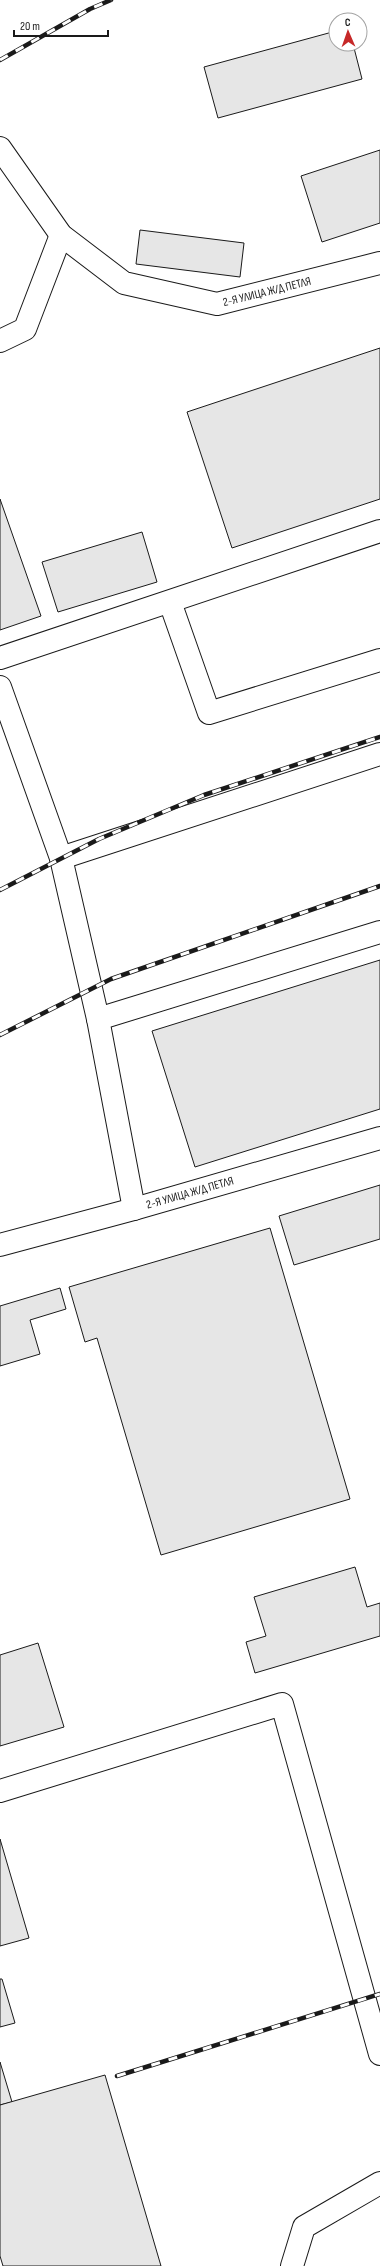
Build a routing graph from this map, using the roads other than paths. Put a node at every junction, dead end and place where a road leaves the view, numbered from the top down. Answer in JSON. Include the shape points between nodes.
{"nodes":[{"id":1,"x":3,"y":152,"type":"edge"},
{"id":2,"x":61,"y":235,"type":"junction"},
{"id":3,"x":380,"y":263,"type":"edge"},
{"id":4,"x":0,"y":341,"type":"edge"},
{"id":5,"x":380,"y":532,"type":"edge"},
{"id":6,"x":170,"y":602,"type":"junction"},
{"id":7,"x":0,"y":658,"type":"edge"},
{"id":8,"x":380,"y":660,"type":"edge"},
{"id":9,"x":0,"y":687,"type":"edge"},
{"id":10,"x":380,"y":754,"type":"edge"},
{"id":11,"x":61,"y":858,"type":"junction"},
{"id":12,"x":380,"y":932,"type":"edge"},
{"id":13,"x":98,"y":1019,"type":"junction"},
{"id":14,"x":380,"y":1138,"type":"edge"},
{"id":15,"x":134,"y":1209,"type":"junction"},
{"id":16,"x":0,"y":1245,"type":"edge"},
{"id":17,"x":0,"y":1791,"type":"edge"},
{"id":18,"x":380,"y":2054,"type":"edge"},
{"id":19,"x":380,"y":2183,"type":"edge"},
{"id":20,"x":292,"y":2266,"type":"edge"}],
"edges":[{"from":1,"to":2,"type":"street","name":"2-Я УЛИЦА Ж/Д ПЕТЛЯ"},
{"from":2,"to":3,"type":"street","name":"2-Я УЛИЦА Ж/Д ПЕТЛЯ","via":[[124,283],[217,304]]},
{"from":2,"to":4,"type":"street","via":[[25,329]]},
{"from":5,"to":6,"type":"street"},
{"from":6,"to":7,"type":"street"},
{"from":6,"to":8,"type":"street","via":[[209,713]]},
{"from":9,"to":11,"type":"street"},
{"from":10,"to":11,"type":"street"},
{"from":11,"to":13,"type":"street"},
{"from":12,"to":13,"type":"street"},
{"from":13,"to":15,"type":"street"},
{"from":14,"to":15,"type":"street","name":"2-Я УЛИЦА Ж/Д ПЕТЛЯ"},
{"from":15,"to":16,"type":"street","name":"2-Я УЛИЦА Ж/Д ПЕТЛЯ"},
{"from":17,"to":18,"type":"street","via":[[282,1704]]},
{"from":19,"to":20,"type":"street","via":[[304,2227]]}]}
